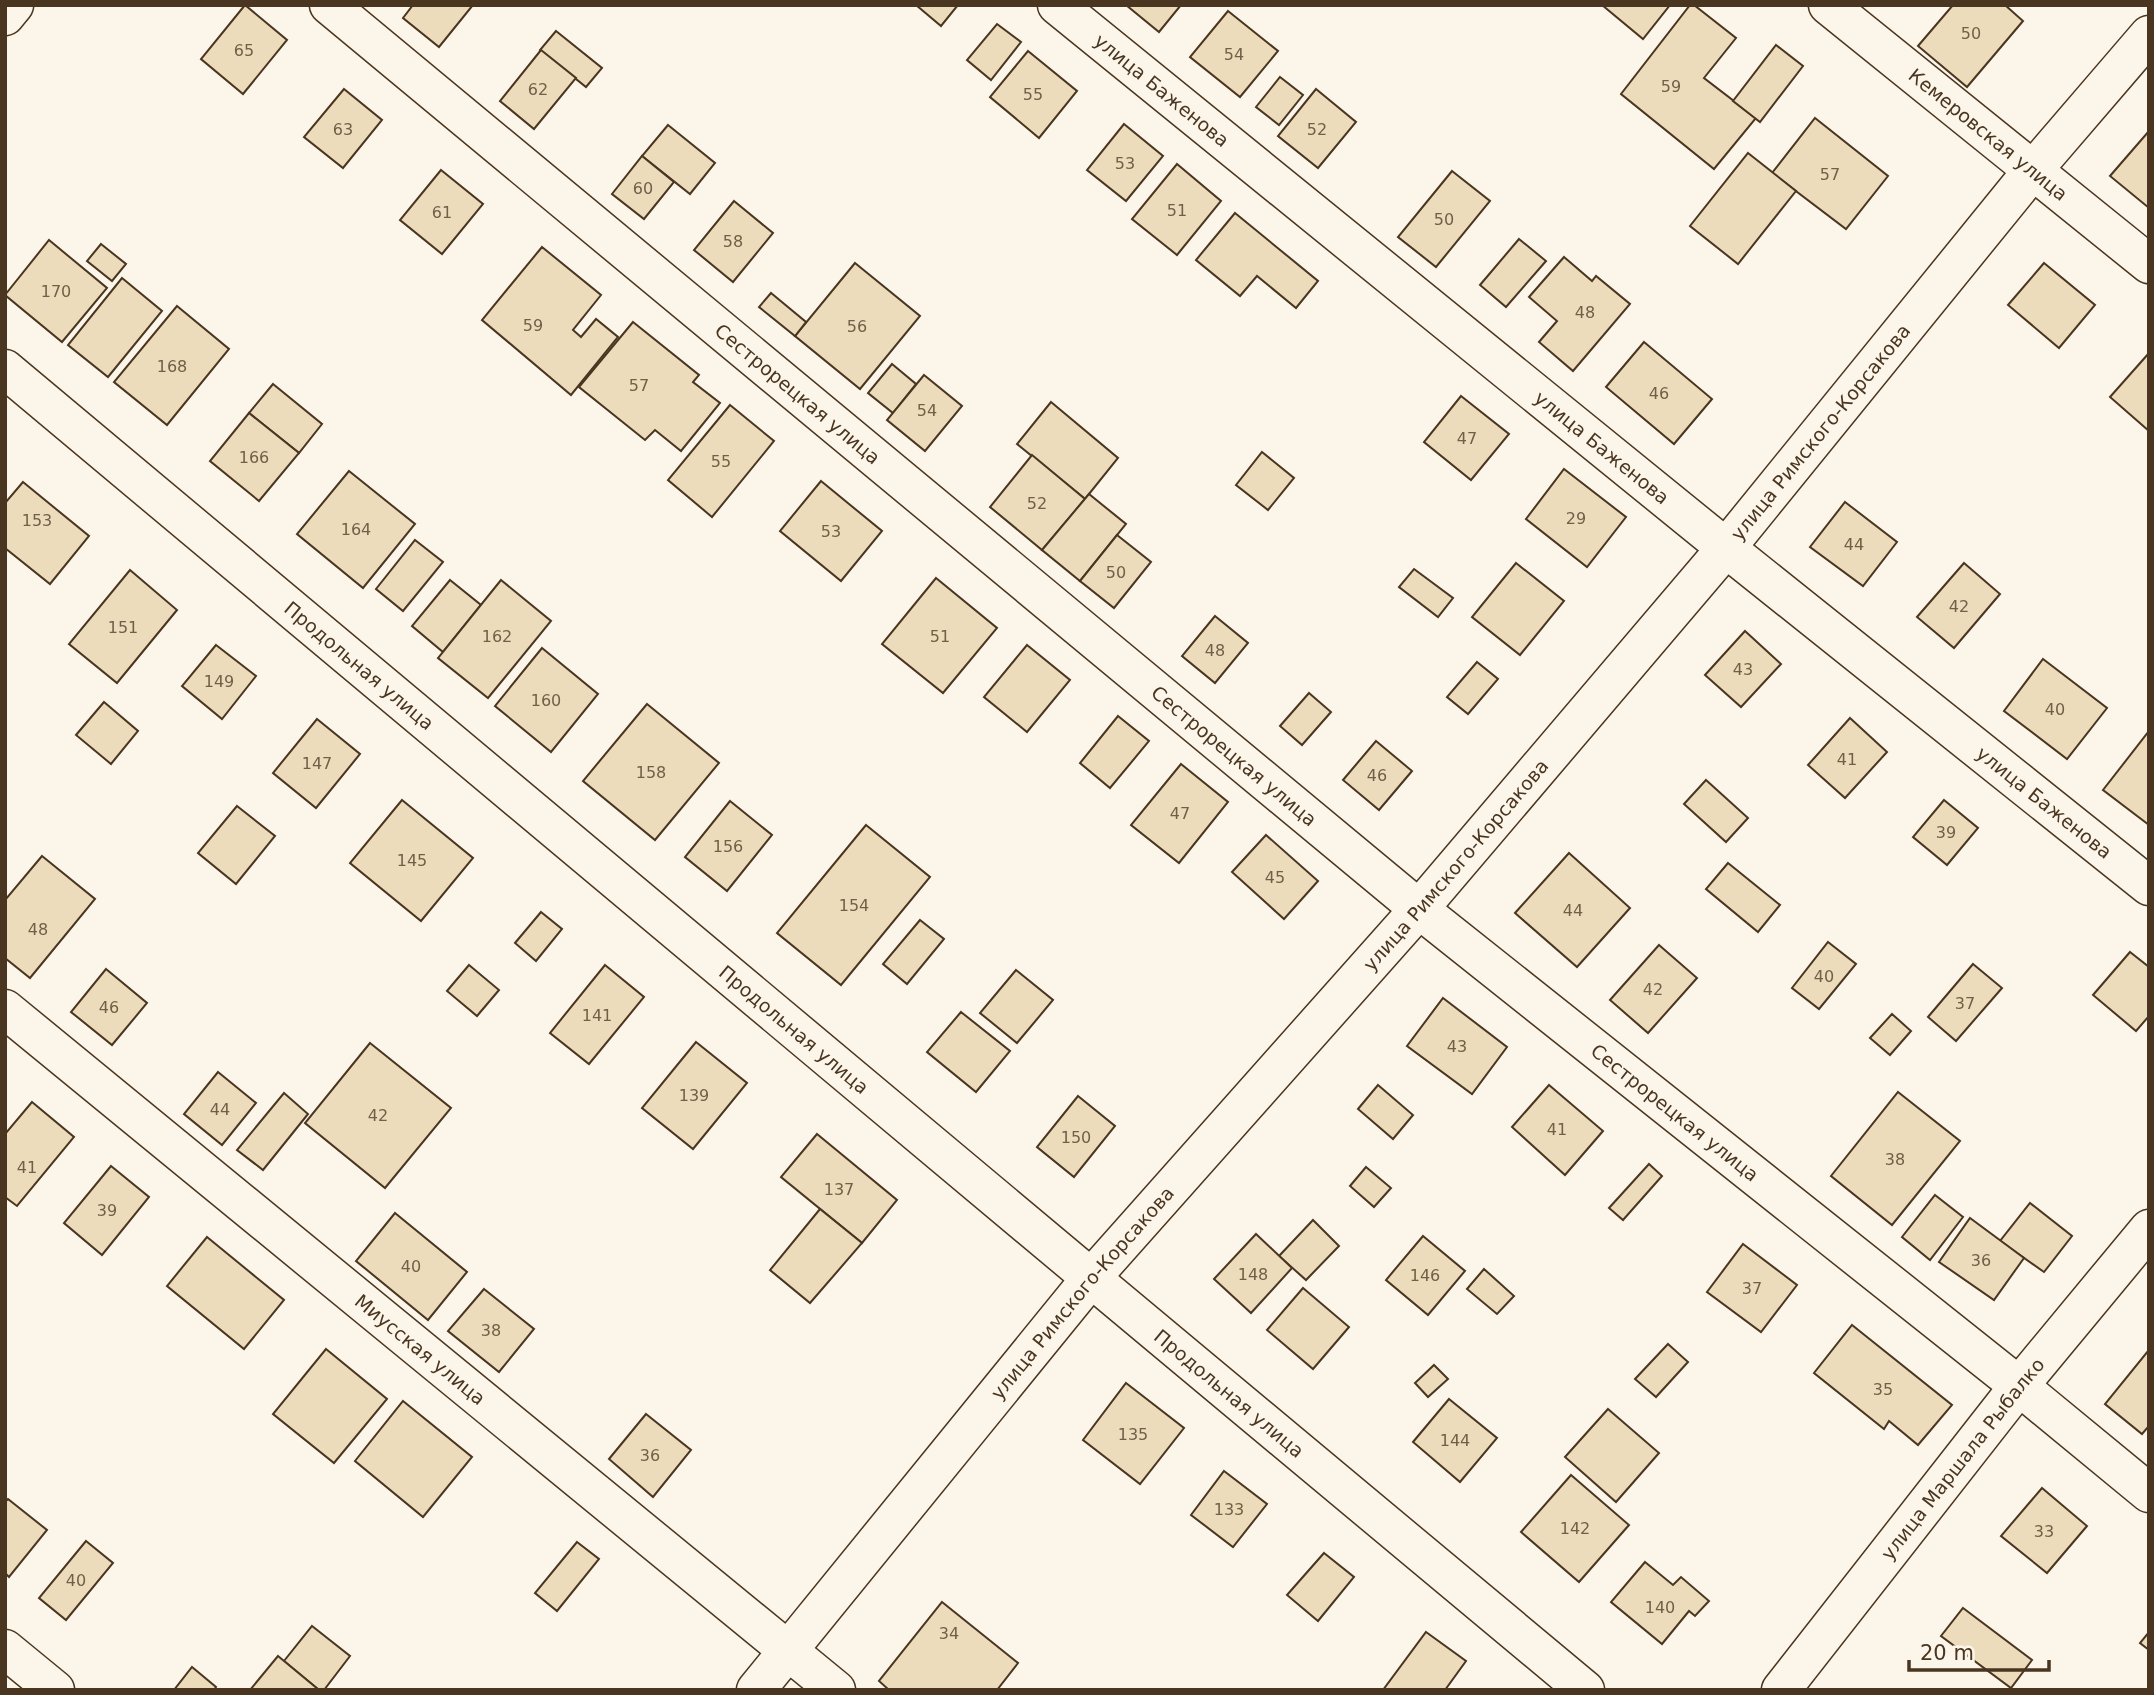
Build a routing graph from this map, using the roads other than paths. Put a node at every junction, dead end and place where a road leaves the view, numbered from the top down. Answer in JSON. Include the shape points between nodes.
{"nodes":[{"id":1,"x":14,"y":5,"type":"edge"},
{"id":2,"x":328,"y":5,"type":"edge"},
{"id":3,"x":1057,"y":5,"type":"edge"},
{"id":4,"x":1828,"y":5,"type":"edge"},
{"id":5,"x":5,"y":16,"type":"edge"},
{"id":6,"x":2149,"y":35,"type":"edge"},
{"id":7,"x":2033,"y":170,"type":"junction"},
{"id":8,"x":2149,"y":264,"type":"edge"},
{"id":9,"x":5,"y":369,"type":"edge"},
{"id":10,"x":1726,"y":548,"type":"junction"},
{"id":11,"x":2149,"y":886,"type":"edge"},
{"id":12,"x":1419,"y":909,"type":"junction"},
{"id":13,"x":5,"y":1009,"type":"edge"},
{"id":14,"x":2149,"y":1229,"type":"edge"},
{"id":15,"x":1091,"y":1278,"type":"junction"},
{"id":16,"x":2020,"y":1387,"type":"junction"},
{"id":17,"x":2149,"y":1493,"type":"edge"},
{"id":18,"x":5,"y":1650,"type":"edge"},
{"id":19,"x":789,"y":1652,"type":"junction"},
{"id":20,"x":55,"y":1690,"type":"edge"},
{"id":21,"x":756,"y":1690,"type":"edge"},
{"id":22,"x":836,"y":1690,"type":"edge"},
{"id":23,"x":1585,"y":1690,"type":"edge"},
{"id":24,"x":1781,"y":1690,"type":"edge"}],
"edges":[{"from":1,"to":5,"type":"street"},
{"from":2,"to":12,"type":"street","name":"Сестрорецкая улица"},
{"from":3,"to":10,"type":"street","name":"улица Баженова"},
{"from":4,"to":7,"type":"street","name":"Кемеровская улица"},
{"from":6,"to":7,"type":"street","name":"улица Римского-Корсакова"},
{"from":7,"to":8,"type":"street","name":"Кемеровская улица"},
{"from":7,"to":10,"type":"street","name":"улица Римского-Корсакова"},
{"from":9,"to":15,"type":"street","name":"Продольная улица"},
{"from":10,"to":11,"type":"street","name":"улица Баженова"},
{"from":10,"to":12,"type":"street","name":"улица Римского-Корсакова"},
{"from":12,"to":15,"type":"street","name":"улица Римского-Корсакова"},
{"from":12,"to":16,"type":"street","name":"Сестрорецкая улица"},
{"from":13,"to":19,"type":"street","name":"Миусская улица"},
{"from":14,"to":16,"type":"street","name":"улица Маршала Рыбалко"},
{"from":15,"to":19,"type":"street","name":"улица Римского-Корсакова"},
{"from":15,"to":23,"type":"street","name":"Продольная улица"},
{"from":16,"to":17,"type":"street","name":"Сестрорецкая улица"},
{"from":16,"to":24,"type":"street","name":"улица Маршала Рыбалко"},
{"from":18,"to":20,"type":"street"},
{"from":19,"to":21,"type":"street","name":"улица Римского-Корсакова"},
{"from":19,"to":22,"type":"street","name":"Миусская улица"}]}
